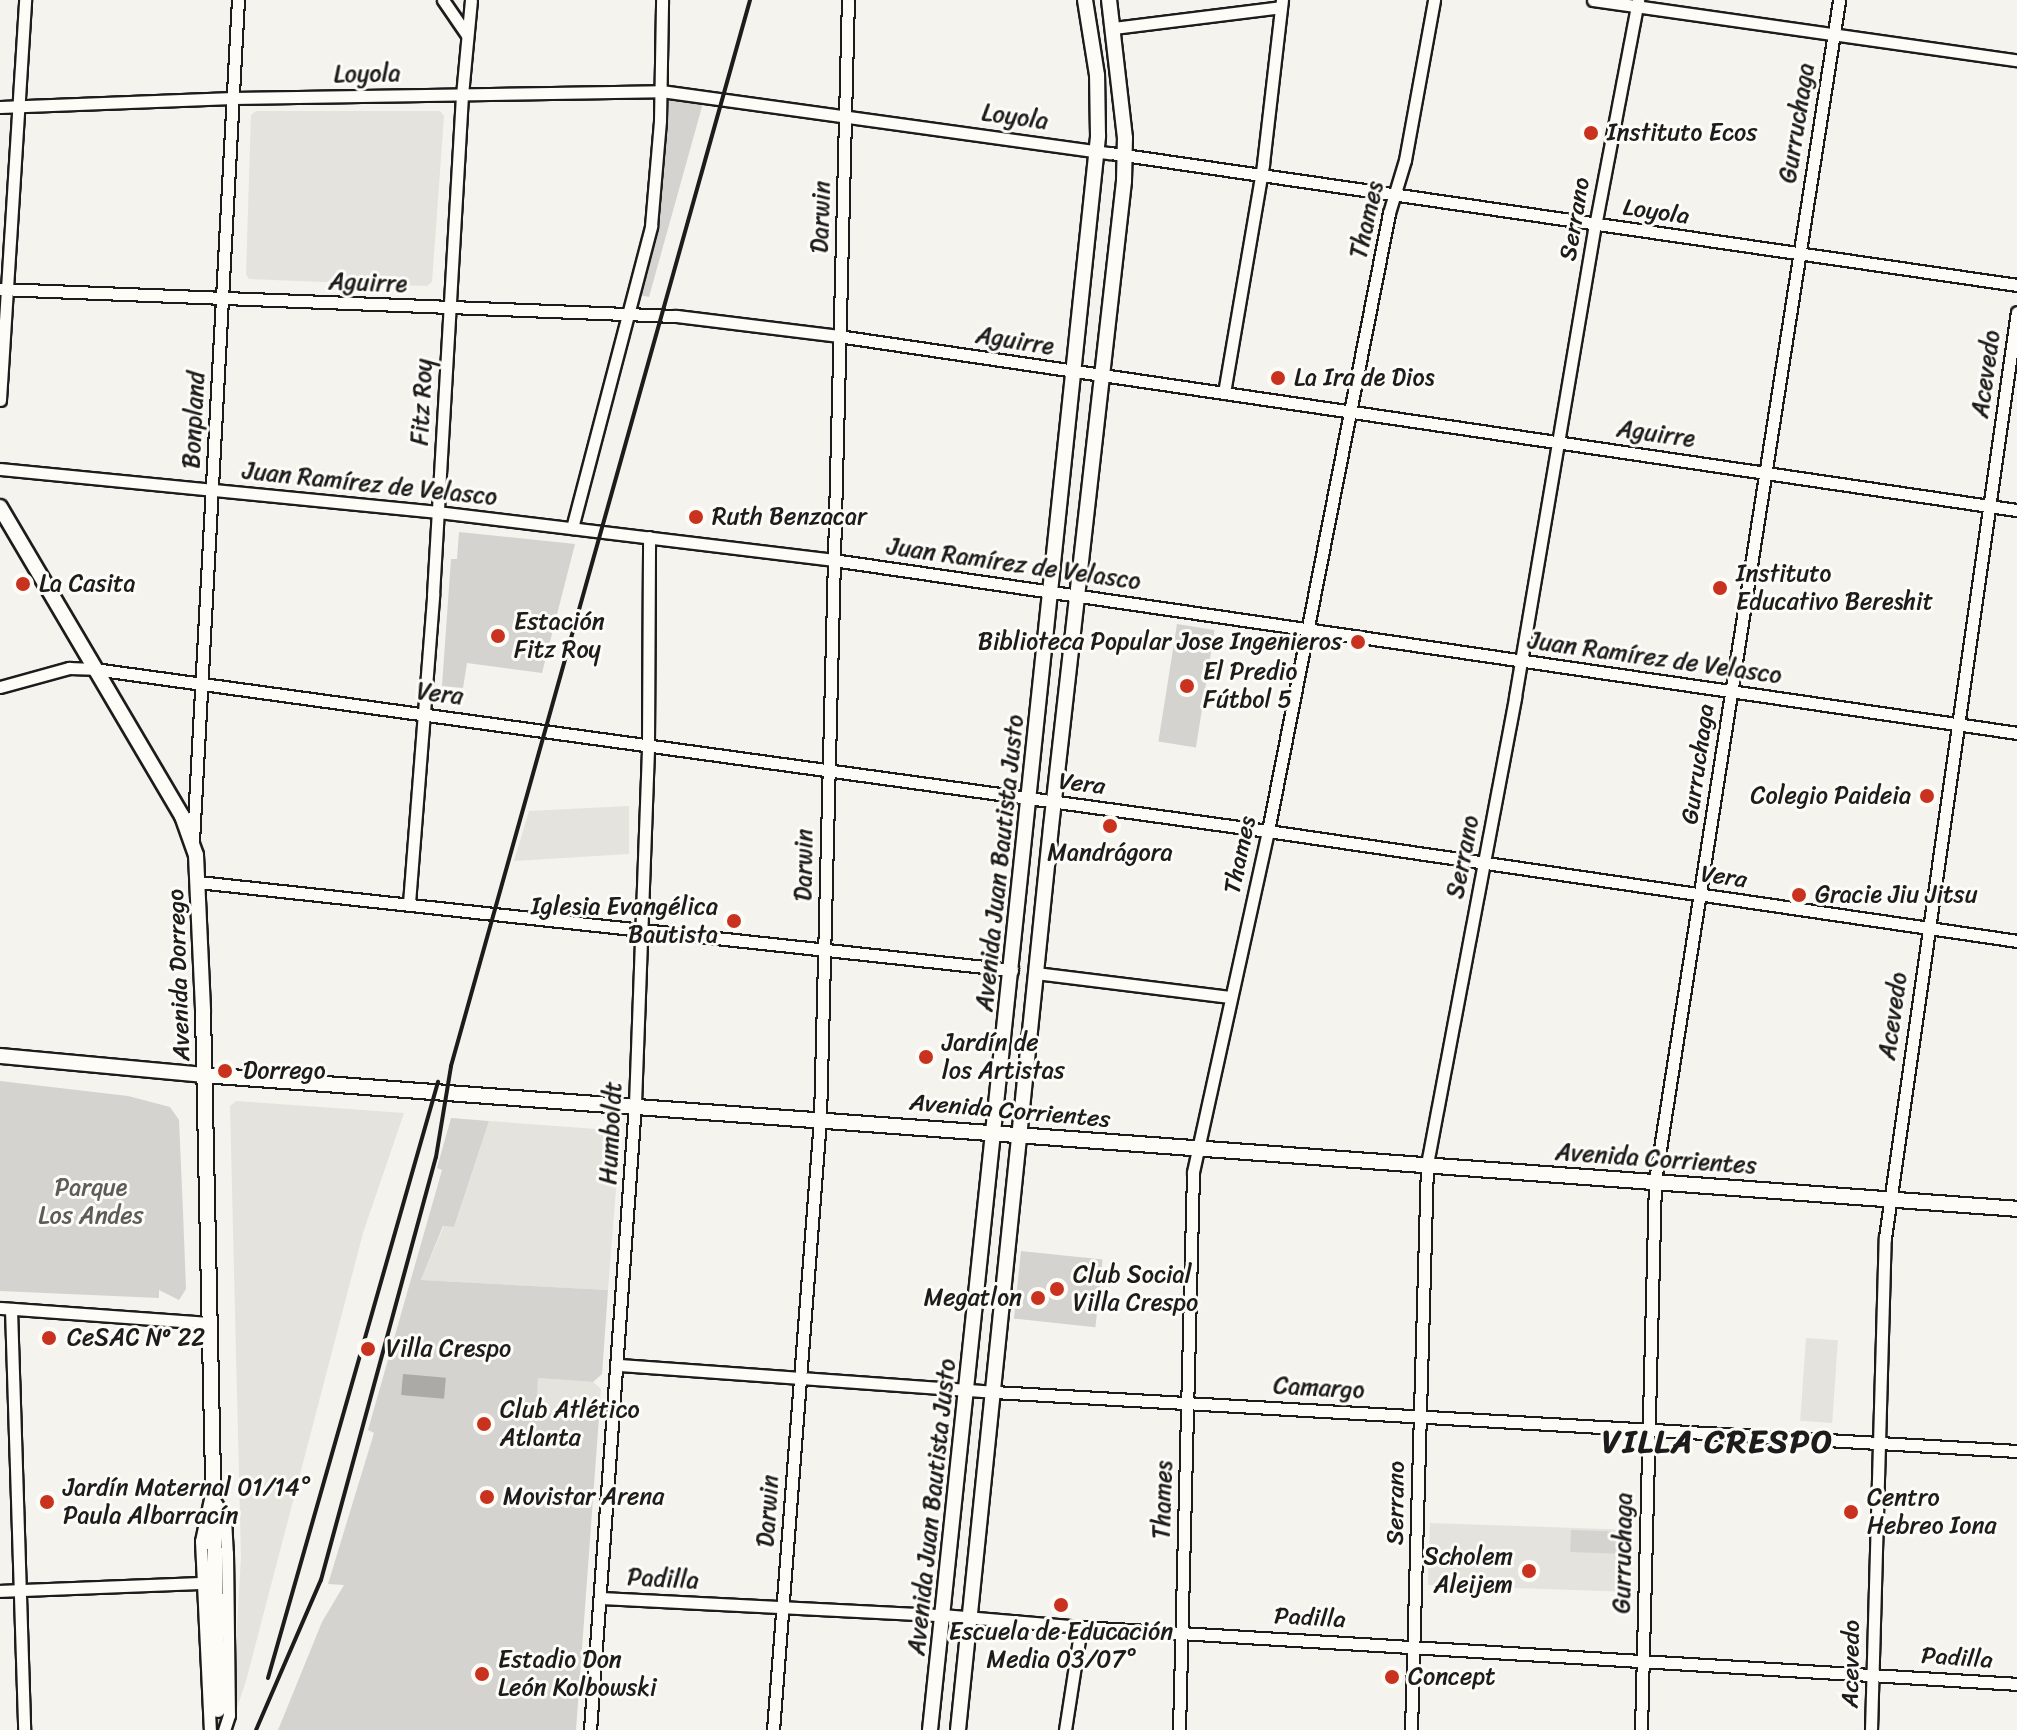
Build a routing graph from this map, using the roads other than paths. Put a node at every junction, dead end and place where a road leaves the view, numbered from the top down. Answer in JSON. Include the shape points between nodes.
{"nodes":[{"id":1,"x":25,"y":0,"type":"edge"},
{"id":2,"x":238,"y":0,"type":"edge"},
{"id":3,"x":443,"y":0,"type":"edge"},
{"id":4,"x":471,"y":0,"type":"edge"},
{"id":5,"x":662,"y":0,"type":"edge"},
{"id":6,"x":848,"y":0,"type":"edge"},
{"id":7,"x":1085,"y":0,"type":"edge"},
{"id":8,"x":1434,"y":0,"type":"edge"},
{"id":9,"x":1593,"y":0,"type":"edge"},
{"id":10,"x":1839,"y":0,"type":"edge"},
{"id":11,"x":1110,"y":1,"type":"edge"},
{"id":12,"x":1638,"y":3,"type":"edge"},
{"id":13,"x":1282,"y":4,"type":"edge"},
{"id":14,"x":1113,"y":28,"type":"junction"},
{"id":15,"x":1834,"y":32,"type":"junction"},
{"id":16,"x":467,"y":35,"type":"junction"},
{"id":17,"x":2017,"y":60,"type":"edge"},
{"id":18,"x":661,"y":91,"type":"junction"},
{"id":19,"x":462,"y":95,"type":"junction"},
{"id":20,"x":233,"y":98,"type":"junction"},
{"id":21,"x":0,"y":107,"type":"edge"},
{"id":22,"x":20,"y":107,"type":"junction"},
{"id":23,"x":847,"y":116,"type":"junction"},
{"id":24,"x":1097,"y":151,"type":"junction"},
{"id":25,"x":1125,"y":155,"type":"junction"},
{"id":26,"x":1258,"y":177,"type":"junction"},
{"id":27,"x":1394,"y":195,"type":"junction"},
{"id":28,"x":1595,"y":226,"type":"junction"},
{"id":29,"x":1798,"y":254,"type":"junction"},
{"id":30,"x":2017,"y":285,"type":"edge"},
{"id":31,"x":4,"y":289,"type":"edge"},
{"id":32,"x":224,"y":299,"type":"junction"},
{"id":33,"x":449,"y":309,"type":"junction"},
{"id":34,"x":628,"y":312,"type":"junction"},
{"id":35,"x":2017,"y":312,"type":"edge"},
{"id":36,"x":838,"y":336,"type":"junction"},
{"id":37,"x":1073,"y":372,"type":"junction"},
{"id":38,"x":1101,"y":376,"type":"junction"},
{"id":39,"x":1224,"y":393,"type":"junction"},
{"id":40,"x":0,"y":400,"type":"edge"},
{"id":41,"x":1351,"y":412,"type":"junction"},
{"id":42,"x":1559,"y":443,"type":"junction"},
{"id":43,"x":0,"y":469,"type":"edge"},
{"id":44,"x":1766,"y":471,"type":"junction"},
{"id":45,"x":212,"y":491,"type":"junction"},
{"id":46,"x":1990,"y":506,"type":"junction"},
{"id":47,"x":0,"y":507,"type":"edge"},
{"id":48,"x":2017,"y":510,"type":"edge"},
{"id":49,"x":438,"y":512,"type":"junction"},
{"id":50,"x":572,"y":528,"type":"junction"},
{"id":51,"x":649,"y":537,"type":"junction"},
{"id":52,"x":833,"y":560,"type":"junction"},
{"id":53,"x":1053,"y":590,"type":"junction"},
{"id":54,"x":1077,"y":594,"type":"junction"},
{"id":55,"x":1308,"y":630,"type":"junction"},
{"id":56,"x":1521,"y":660,"type":"junction"},
{"id":57,"x":94,"y":669,"type":"junction"},
{"id":58,"x":202,"y":685,"type":"junction"},
{"id":59,"x":0,"y":687,"type":"edge"},
{"id":60,"x":1731,"y":691,"type":"junction"},
{"id":61,"x":424,"y":714,"type":"junction"},
{"id":62,"x":1959,"y":724,"type":"junction"},
{"id":63,"x":2017,"y":733,"type":"edge"},
{"id":64,"x":648,"y":744,"type":"junction"},
{"id":65,"x":828,"y":770,"type":"junction"},
{"id":66,"x":1028,"y":799,"type":"junction"},
{"id":67,"x":1054,"y":802,"type":"junction"},
{"id":68,"x":1268,"y":831,"type":"junction"},
{"id":69,"x":193,"y":842,"type":"junction"},
{"id":70,"x":1484,"y":863,"type":"junction"},
{"id":71,"x":198,"y":882,"type":"junction"},
{"id":72,"x":1701,"y":896,"type":"junction"},
{"id":73,"x":409,"y":903,"type":"junction"},
{"id":74,"x":1928,"y":928,"type":"junction"},
{"id":75,"x":641,"y":930,"type":"junction"},
{"id":76,"x":2017,"y":941,"type":"edge"},
{"id":77,"x":824,"y":950,"type":"junction"},
{"id":78,"x":1012,"y":970,"type":"junction"},
{"id":79,"x":1035,"y":973,"type":"junction"},
{"id":80,"x":1231,"y":997,"type":"junction"},
{"id":81,"x":0,"y":1056,"type":"edge"},
{"id":82,"x":203,"y":1075,"type":"junction"},
{"id":83,"x":635,"y":1104,"type":"junction"},
{"id":84,"x":820,"y":1119,"type":"junction"},
{"id":85,"x":993,"y":1132,"type":"junction"},
{"id":86,"x":1022,"y":1135,"type":"junction"},
{"id":87,"x":1199,"y":1148,"type":"junction"},
{"id":88,"x":1427,"y":1164,"type":"junction"},
{"id":89,"x":1655,"y":1181,"type":"junction"},
{"id":90,"x":1889,"y":1199,"type":"junction"},
{"id":91,"x":2017,"y":1209,"type":"edge"},
{"id":92,"x":6,"y":1308,"type":"edge"},
{"id":93,"x":210,"y":1323,"type":"junction"},
{"id":94,"x":618,"y":1365,"type":"junction"},
{"id":95,"x":799,"y":1377,"type":"junction"},
{"id":96,"x":967,"y":1389,"type":"junction"},
{"id":97,"x":994,"y":1392,"type":"junction"},
{"id":98,"x":1188,"y":1403,"type":"junction"},
{"id":99,"x":1420,"y":1416,"type":"junction"},
{"id":100,"x":1647,"y":1430,"type":"junction"},
{"id":101,"x":1878,"y":1444,"type":"junction"},
{"id":102,"x":2017,"y":1451,"type":"edge"},
{"id":103,"x":211,"y":1494,"type":"junction"},
{"id":104,"x":201,"y":1583,"type":"junction"},
{"id":105,"x":21,"y":1590,"type":"junction"},
{"id":106,"x":0,"y":1591,"type":"edge"},
{"id":107,"x":601,"y":1598,"type":"junction"},
{"id":108,"x":784,"y":1607,"type":"junction"},
{"id":109,"x":942,"y":1615,"type":"junction"},
{"id":110,"x":969,"y":1617,"type":"junction"},
{"id":111,"x":1081,"y":1627,"type":"junction"},
{"id":112,"x":1181,"y":1633,"type":"junction"},
{"id":113,"x":1414,"y":1645,"type":"junction"},
{"id":114,"x":1642,"y":1661,"type":"junction"},
{"id":115,"x":1872,"y":1675,"type":"junction"},
{"id":116,"x":2017,"y":1684,"type":"edge"},
{"id":117,"x":219,"y":1713,"type":"junction"},
{"id":118,"x":24,"y":1730,"type":"edge"},
{"id":119,"x":210,"y":1730,"type":"edge"},
{"id":120,"x":224,"y":1730,"type":"edge"},
{"id":121,"x":590,"y":1730,"type":"edge"},
{"id":122,"x":773,"y":1730,"type":"edge"},
{"id":123,"x":930,"y":1730,"type":"edge"},
{"id":124,"x":958,"y":1730,"type":"edge"},
{"id":125,"x":1065,"y":1730,"type":"edge"},
{"id":126,"x":1179,"y":1730,"type":"edge"},
{"id":127,"x":1411,"y":1730,"type":"edge"},
{"id":128,"x":1641,"y":1730,"type":"edge"},
{"id":129,"x":1871,"y":1730,"type":"edge"}],
"edges":[{"from":1,"to":22,"type":"street"},
{"from":2,"to":20,"type":"street","name":"Bonpland"},
{"from":3,"to":16,"type":"street"},
{"from":4,"to":16,"type":"street","name":"Fitz Roy"},
{"from":5,"to":18,"type":"street"},
{"from":6,"to":23,"type":"street","name":"Darwin"},
{"from":7,"to":24,"type":"main road","name":"Avenida Juan Bautista Justo","via":[[1097,75]]},
{"from":8,"to":27,"type":"street","name":"Thames"},
{"from":9,"to":12,"type":"street"},
{"from":10,"to":15,"type":"street","name":"Gurruchaga"},
{"from":11,"to":14,"type":"main road","name":"Avenida Juan Bautista Justo"},
{"from":12,"to":15,"type":"street"},
{"from":12,"to":28,"type":"street","name":"Serrano"},
{"from":13,"to":14,"type":"street"},
{"from":13,"to":26,"type":"street"},
{"from":14,"to":25,"type":"main road","name":"Avenida Juan Bautista Justo"},
{"from":15,"to":17,"type":"street"},
{"from":15,"to":29,"type":"street","name":"Gurruchaga"},
{"from":16,"to":19,"type":"street","name":"Fitz Roy"},
{"from":18,"to":19,"type":"street","name":"Loyola"},
{"from":18,"to":23,"type":"street","name":"Loyola"},
{"from":18,"to":34,"type":"street","via":[[651,226]]},
{"from":19,"to":20,"type":"street","name":"Loyola"},
{"from":19,"to":33,"type":"street","name":"Fitz Roy"},
{"from":20,"to":22,"type":"street","name":"Loyola"},
{"from":20,"to":32,"type":"street","name":"Bonpland"},
{"from":21,"to":22,"type":"street","name":"Loyola"},
{"from":22,"to":31,"type":"street"},
{"from":23,"to":24,"type":"street","name":"Loyola"},
{"from":23,"to":36,"type":"street","name":"Darwin"},
{"from":24,"to":25,"type":"street","name":"Loyola"},
{"from":24,"to":37,"type":"main road","name":"Avenida Juan Bautista Justo"},
{"from":25,"to":26,"type":"street","name":"Loyola"},
{"from":25,"to":38,"type":"main road","name":"Avenida Juan Bautista Justo"},
{"from":26,"to":27,"type":"street","name":"Loyola"},
{"from":26,"to":39,"type":"street"},
{"from":27,"to":28,"type":"street","name":"Loyola"},
{"from":27,"to":41,"type":"street","name":"Thames"},
{"from":28,"to":29,"type":"street","name":"Loyola"},
{"from":28,"to":42,"type":"street","name":"Serrano"},
{"from":29,"to":30,"type":"street","name":"Loyola"},
{"from":29,"to":44,"type":"street","name":"Gurruchaga"},
{"from":31,"to":32,"type":"street","name":"Aguirre"},
{"from":31,"to":40,"type":"street"},
{"from":32,"to":33,"type":"street","name":"Aguirre"},
{"from":32,"to":45,"type":"street","name":"Bonpland"},
{"from":33,"to":34,"type":"street","name":"Aguirre"},
{"from":33,"to":49,"type":"street","name":"Fitz Roy"},
{"from":34,"to":36,"type":"street","name":"Aguirre"},
{"from":34,"to":50,"type":"street"},
{"from":35,"to":46,"type":"street","name":"Acevedo"},
{"from":36,"to":37,"type":"street","name":"Aguirre"},
{"from":36,"to":52,"type":"street","name":"Darwin"},
{"from":37,"to":38,"type":"street","name":"Aguirre"},
{"from":37,"to":53,"type":"main road","name":"Avenida Juan Bautista Justo"},
{"from":38,"to":39,"type":"street","name":"Aguirre"},
{"from":38,"to":54,"type":"main road","name":"Avenida Juan Bautista Justo"},
{"from":39,"to":41,"type":"street","name":"Aguirre"},
{"from":41,"to":42,"type":"street","name":"Aguirre"},
{"from":41,"to":55,"type":"street","name":"Thames"},
{"from":42,"to":44,"type":"street","name":"Aguirre"},
{"from":42,"to":56,"type":"street","name":"Serrano"},
{"from":43,"to":45,"type":"street","name":"Juan Ramírez de Velasco"},
{"from":44,"to":46,"type":"street","name":"Aguirre"},
{"from":44,"to":60,"type":"street","name":"Gurruchaga"},
{"from":45,"to":49,"type":"street","name":"Juan Ramírez de Velasco"},
{"from":45,"to":58,"type":"street","name":"Bonpland"},
{"from":46,"to":48,"type":"street","name":"Aguirre"},
{"from":46,"to":62,"type":"street","name":"Acevedo"},
{"from":47,"to":57,"type":"main road","name":"Avenida Dorrego"},
{"from":49,"to":50,"type":"street","name":"Juan Ramírez de Velasco"},
{"from":49,"to":61,"type":"street","name":"Fitz Roy"},
{"from":50,"to":51,"type":"street","name":"Juan Ramírez de Velasco"},
{"from":51,"to":52,"type":"street","name":"Juan Ramírez de Velasco"},
{"from":51,"to":64,"type":"street","name":"Humboldt"},
{"from":52,"to":53,"type":"street","name":"Juan Ramírez de Velasco"},
{"from":52,"to":65,"type":"street","name":"Darwin"},
{"from":53,"to":54,"type":"street","name":"Juan Ramírez de Velasco"},
{"from":53,"to":66,"type":"main road","name":"Avenida Juan Bautista Justo"},
{"from":54,"to":55,"type":"street","name":"Juan Ramírez de Velasco"},
{"from":54,"to":67,"type":"main road","name":"Avenida Juan Bautista Justo"},
{"from":55,"to":56,"type":"street","name":"Juan Ramírez de Velasco"},
{"from":55,"to":68,"type":"street","name":"Thames"},
{"from":56,"to":60,"type":"street","name":"Juan Ramírez de Velasco"},
{"from":56,"to":70,"type":"street","name":"Serrano"},
{"from":57,"to":58,"type":"street","name":"Vera"},
{"from":57,"to":59,"type":"street","name":"Vera","via":[[69,668]]},
{"from":57,"to":69,"type":"main road","name":"Avenida Dorrego"},
{"from":58,"to":61,"type":"street","name":"Vera"},
{"from":58,"to":69,"type":"street","name":"Bonpland"},
{"from":60,"to":62,"type":"street","name":"Juan Ramírez de Velasco"},
{"from":60,"to":72,"type":"street","name":"Gurruchaga"},
{"from":61,"to":64,"type":"street","name":"Vera"},
{"from":61,"to":73,"type":"street","name":"Fitz Roy"},
{"from":62,"to":63,"type":"street","name":"Juan Ramírez de Velasco"},
{"from":62,"to":74,"type":"street","name":"Acevedo"},
{"from":64,"to":65,"type":"street","name":"Vera"},
{"from":64,"to":75,"type":"street","name":"Humboldt"},
{"from":65,"to":66,"type":"street","name":"Vera"},
{"from":65,"to":77,"type":"street","name":"Darwin"},
{"from":66,"to":67,"type":"street","name":"Vera"},
{"from":66,"to":78,"type":"main road","name":"Avenida Juan Bautista Justo"},
{"from":67,"to":68,"type":"street","name":"Vera"},
{"from":67,"to":79,"type":"main road","name":"Avenida Juan Bautista Justo"},
{"from":68,"to":70,"type":"street","name":"Vera"},
{"from":68,"to":80,"type":"street","name":"Thames"},
{"from":69,"to":71,"type":"main road","name":"Avenida Dorrego"},
{"from":70,"to":72,"type":"street","name":"Vera"},
{"from":70,"to":88,"type":"street","name":"Serrano"},
{"from":71,"to":73,"type":"street"},
{"from":71,"to":82,"type":"main road","name":"Avenida Dorrego"},
{"from":72,"to":74,"type":"street","name":"Vera"},
{"from":72,"to":89,"type":"street","name":"Gurruchaga"},
{"from":73,"to":75,"type":"street"},
{"from":74,"to":76,"type":"street","name":"Vera"},
{"from":74,"to":90,"type":"street","name":"Acevedo"},
{"from":75,"to":77,"type":"street"},
{"from":75,"to":83,"type":"street","name":"Humboldt"},
{"from":77,"to":78,"type":"street"},
{"from":77,"to":84,"type":"street","name":"Darwin"},
{"from":78,"to":85,"type":"main road","name":"Avenida Juan Bautista Justo"},
{"from":79,"to":80,"type":"street"},
{"from":79,"to":86,"type":"main road","name":"Avenida Juan Bautista Justo"},
{"from":80,"to":87,"type":"street","name":"Thames"},
{"from":81,"to":82,"type":"main road","name":"Avenida Corrientes"},
{"from":82,"to":83,"type":"main road","name":"Avenida Corrientes"},
{"from":82,"to":93,"type":"main road","name":"Avenida Dorrego"},
{"from":83,"to":84,"type":"main road","name":"Avenida Corrientes"},
{"from":83,"to":94,"type":"street","name":"Humboldt"},
{"from":84,"to":85,"type":"main road","name":"Avenida Corrientes"},
{"from":84,"to":95,"type":"street","name":"Darwin"},
{"from":85,"to":86,"type":"main road","name":"Avenida Corrientes"},
{"from":85,"to":96,"type":"main road","name":"Avenida Juan Bautista Justo"},
{"from":86,"to":87,"type":"main road","name":"Avenida Corrientes"},
{"from":86,"to":97,"type":"main road","name":"Avenida Juan Bautista Justo"},
{"from":87,"to":88,"type":"main road","name":"Avenida Corrientes"},
{"from":87,"to":98,"type":"street","name":"Thames","via":[[1193,1172]]},
{"from":88,"to":89,"type":"main road","name":"Avenida Corrientes"},
{"from":88,"to":99,"type":"street","name":"Serrano"},
{"from":89,"to":90,"type":"main road","name":"Avenida Corrientes"},
{"from":89,"to":100,"type":"street","name":"Gurruchaga"},
{"from":90,"to":91,"type":"main road","name":"Avenida Corrientes"},
{"from":90,"to":101,"type":"street","name":"Acevedo"},
{"from":92,"to":93,"type":"street"},
{"from":92,"to":105,"type":"street"},
{"from":93,"to":103,"type":"main road","name":"Avenida Dorrego"},
{"from":94,"to":95,"type":"street","name":"Camargo"},
{"from":94,"to":107,"type":"street","name":"Humboldt"},
{"from":95,"to":96,"type":"street","name":"Camargo"},
{"from":95,"to":108,"type":"street","name":"Darwin"},
{"from":96,"to":97,"type":"street","name":"Camargo"},
{"from":96,"to":109,"type":"main road","name":"Avenida Juan Bautista Justo"},
{"from":97,"to":98,"type":"street","name":"Camargo"},
{"from":97,"to":110,"type":"main road","name":"Avenida Juan Bautista Justo"},
{"from":98,"to":99,"type":"street","name":"Camargo"},
{"from":98,"to":112,"type":"street","name":"Thames"},
{"from":99,"to":100,"type":"street","name":"Camargo"},
{"from":99,"to":113,"type":"street","name":"Serrano"},
{"from":100,"to":101,"type":"street","name":"Camargo"},
{"from":100,"to":114,"type":"street","name":"Gurruchaga"},
{"from":101,"to":102,"type":"street","name":"Camargo"},
{"from":101,"to":115,"type":"street","name":"Acevedo"},
{"from":103,"to":104,"type":"street","name":"Avenida Dorrego","via":[[202,1530]]},
{"from":103,"to":117,"type":"main road","name":"Avenida Dorrego"},
{"from":104,"to":105,"type":"street"},
{"from":104,"to":117,"type":"street","name":"Avenida Dorrego"},
{"from":105,"to":106,"type":"street"},
{"from":105,"to":118,"type":"street"},
{"from":107,"to":108,"type":"street","name":"Padilla"},
{"from":107,"to":121,"type":"street","name":"Humboldt"},
{"from":108,"to":109,"type":"street","name":"Padilla"},
{"from":108,"to":122,"type":"street","name":"Darwin"},
{"from":109,"to":110,"type":"street","name":"Padilla"},
{"from":109,"to":123,"type":"main road","name":"Avenida Juan Bautista Justo"},
{"from":110,"to":111,"type":"street","name":"Padilla"},
{"from":110,"to":124,"type":"main road","name":"Avenida Juan Bautista Justo"},
{"from":111,"to":112,"type":"street","name":"Padilla"},
{"from":111,"to":125,"type":"street"},
{"from":112,"to":113,"type":"street","name":"Padilla"},
{"from":112,"to":126,"type":"street","name":"Thames"},
{"from":113,"to":114,"type":"street","name":"Padilla"},
{"from":113,"to":127,"type":"street","name":"Serrano"},
{"from":114,"to":115,"type":"street","name":"Padilla"},
{"from":114,"to":128,"type":"street","name":"Gurruchaga"},
{"from":115,"to":116,"type":"street","name":"Padilla"},
{"from":115,"to":129,"type":"street","name":"Acevedo"},
{"from":117,"to":119,"type":"street","name":"Avenida Dorrego"},
{"from":117,"to":120,"type":"street","name":"Avenida Dorrego"}]}
